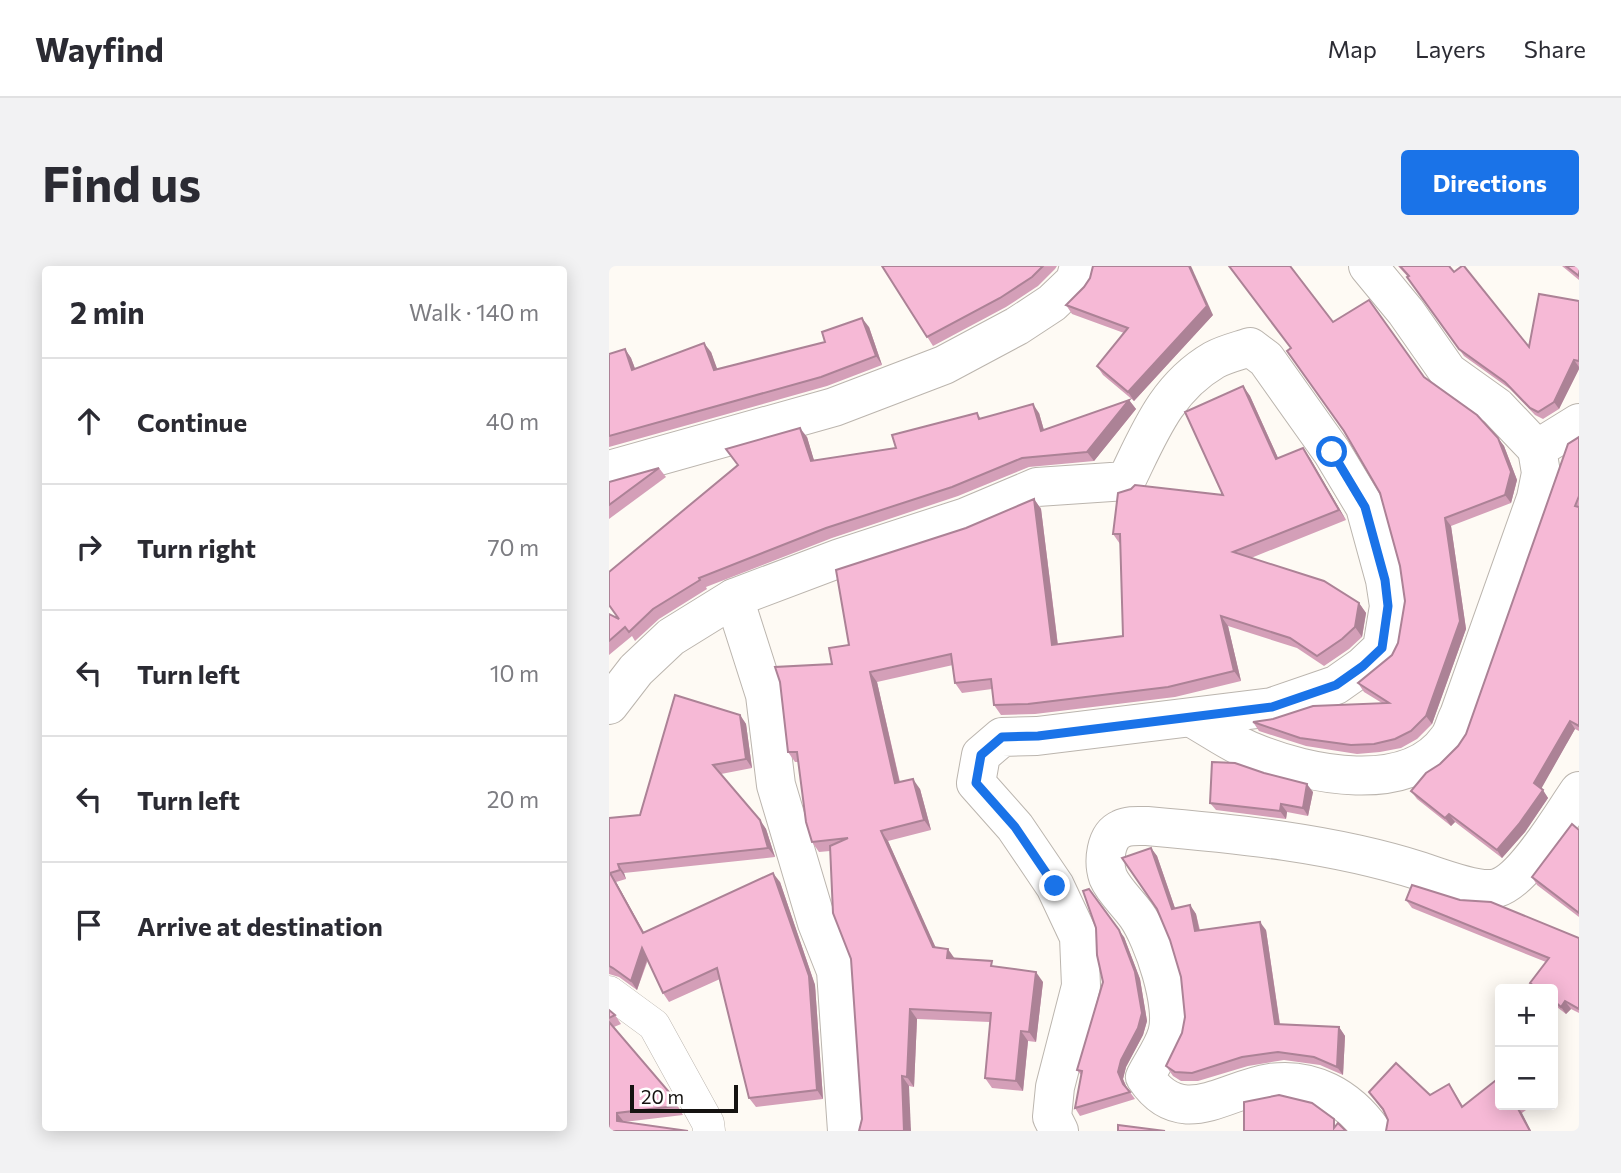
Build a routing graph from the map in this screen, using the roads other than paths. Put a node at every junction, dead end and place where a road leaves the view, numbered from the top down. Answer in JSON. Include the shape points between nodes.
{"nodes":[{"id":1,"x":1079,"y":266,"type":"edge"},
{"id":2,"x":1368,"y":266,"type":"edge"},
{"id":3,"x":1579,"y":423,"type":"edge"},
{"id":4,"x":1537,"y":449,"type":"junction"},
{"id":5,"x":609,"y":470,"type":"edge"},
{"id":6,"x":734,"y":598,"type":"junction"},
{"id":7,"x":609,"y":705,"type":"edge"},
{"id":8,"x":1192,"y":718,"type":"junction"},
{"id":9,"x":1579,"y":791,"type":"edge"},
{"id":10,"x":609,"y":992,"type":"edge"},
{"id":11,"x":709,"y":1131,"type":"edge"},
{"id":12,"x":847,"y":1131,"type":"edge"},
{"id":13,"x":1059,"y":1131,"type":"edge"},
{"id":14,"x":1372,"y":1131,"type":"edge"}],
"edges":[{"from":1,"to":5,"type":"street","via":[[1075,281],[1052,303],[944,365],[834,407]]},
{"from":2,"to":4,"type":"street","via":[[1448,372],[1497,407]]},
{"from":3,"to":4,"type":"street"},
{"from":4,"to":8,"type":"street","via":[[1541,473],[1536,498],[1468,689],[1449,739],[1423,763],[1389,775],[1351,776],[1300,767],[1253,752]]},
{"from":6,"to":7,"type":"street","via":[[671,637],[636,670]]},
{"from":6,"to":8,"type":"street","via":[[967,517],[1037,487],[1126,481],[1160,411],[1190,377],[1216,359],[1250,347],[1266,359],[1365,507],[1385,580],[1386,628],[1382,648],[1336,685],[1272,707]]},
{"from":6,"to":12,"type":"street","via":[[765,695],[776,785],[836,971]]},
{"from":8,"to":13,"type":"street","via":[[1002,737],[981,755],[976,783],[1015,827],[1055,886],[1079,937],[1081,986],[1057,1077],[1052,1117]]},
{"from":9,"to":14,"type":"street","via":[[1534,857],[1511,880],[1490,889],[1396,864],[1270,840],[1147,826],[1129,826],[1111,838],[1108,878],[1153,945],[1164,989],[1168,1032],[1145,1077],[1152,1089],[1177,1104],[1206,1106],[1268,1083],[1298,1083],[1317,1087],[1344,1102]]},
{"from":10,"to":11,"type":"street","via":[[654,1025]]}]}
